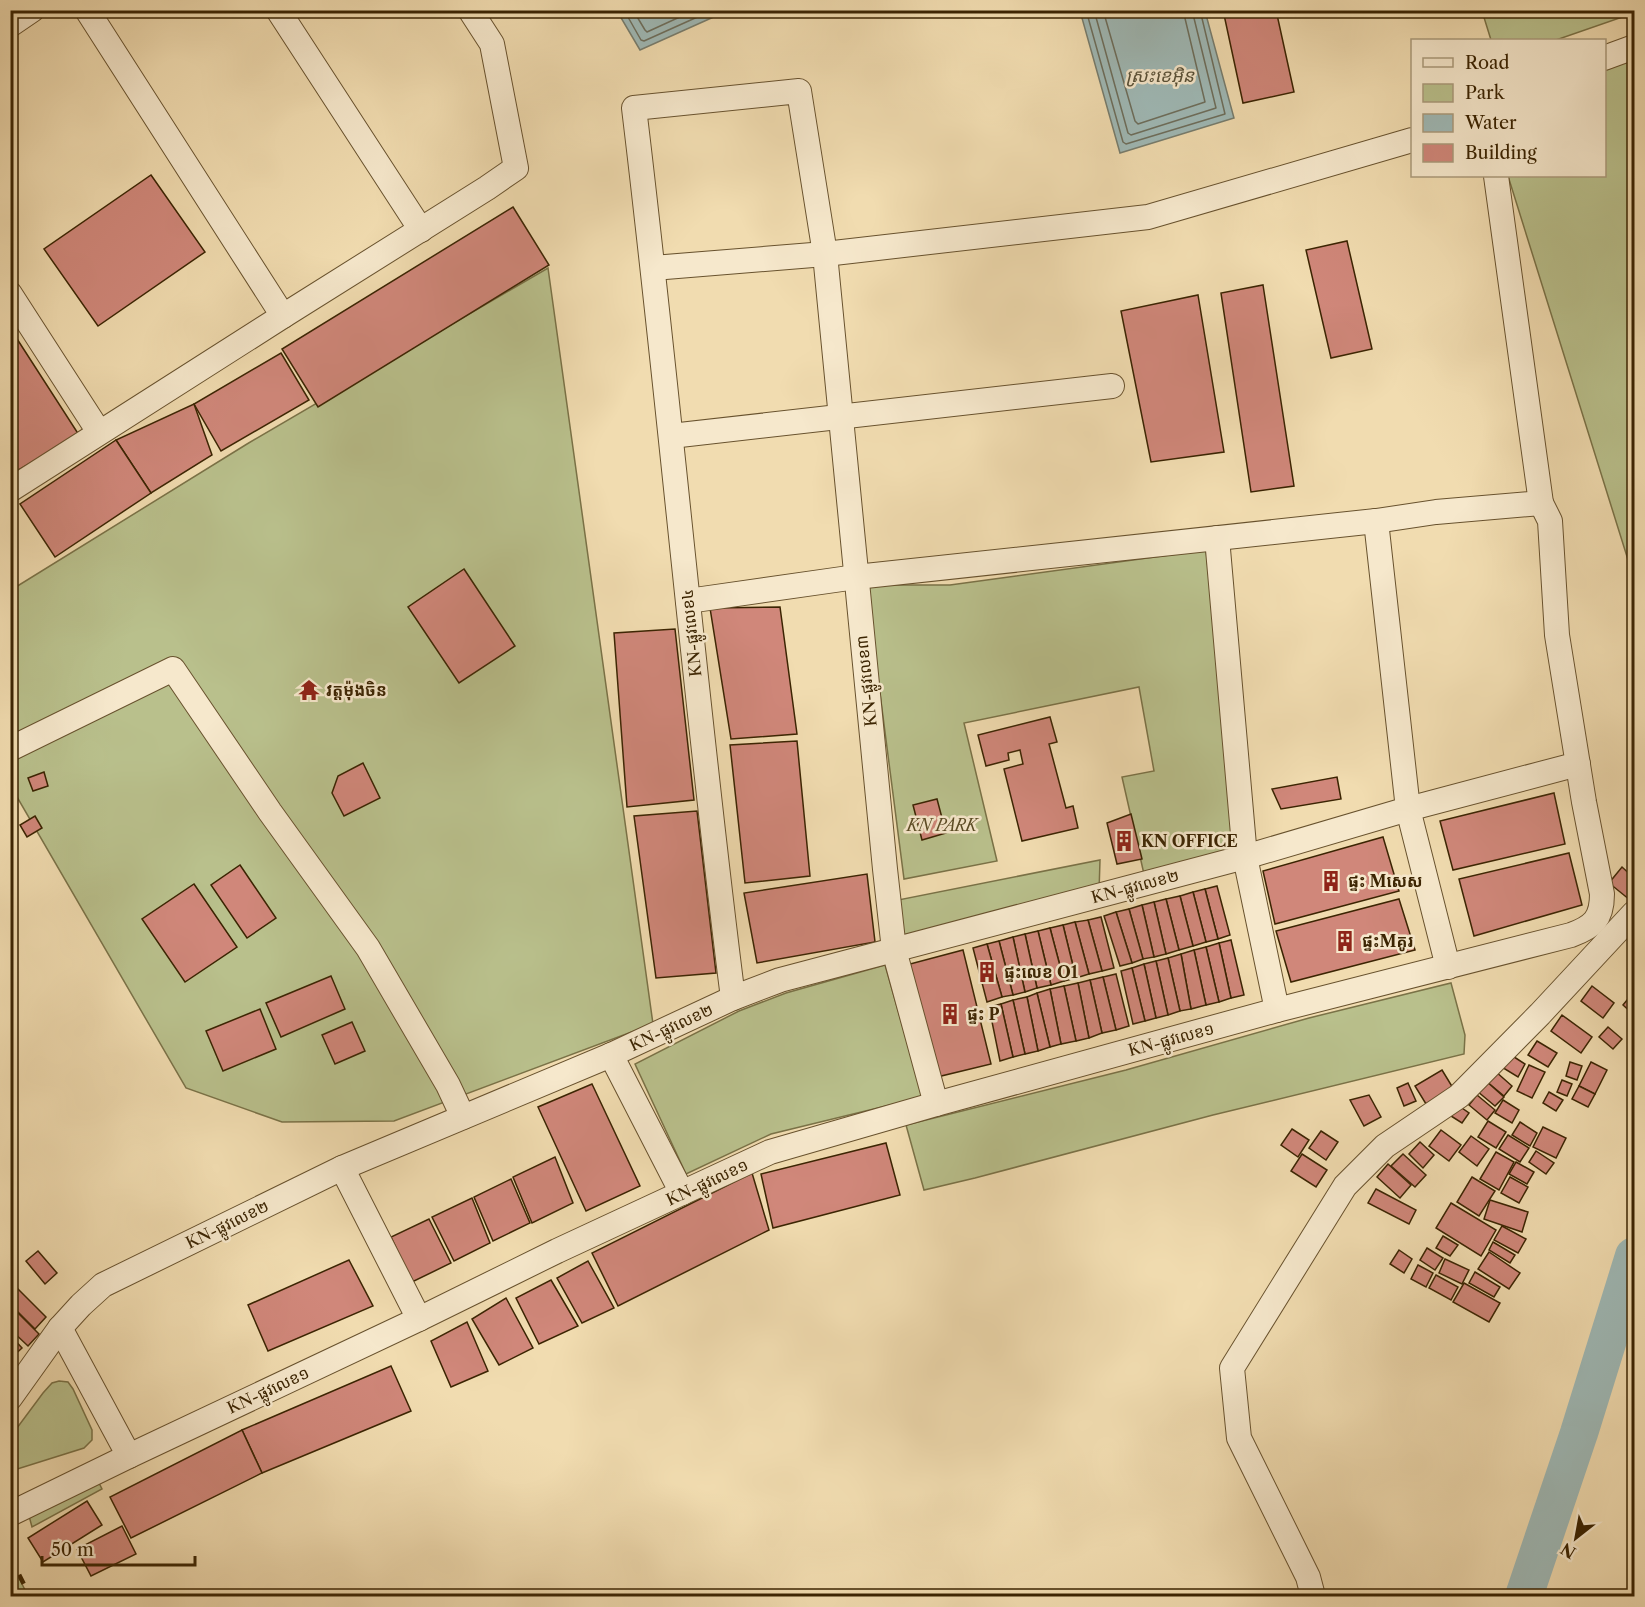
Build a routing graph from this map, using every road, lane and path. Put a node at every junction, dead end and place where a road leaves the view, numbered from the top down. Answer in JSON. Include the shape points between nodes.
{"nodes":[{"id":1,"x":32,"y":10,"type":"edge"},
{"id":2,"x":87,"y":10,"type":"edge"},
{"id":3,"x":278,"y":10,"type":"edge"},
{"id":4,"x":470,"y":10,"type":"edge"},
{"id":5,"x":10,"y":25,"type":"edge"},
{"id":6,"x":1635,"y":47,"type":"edge"},
{"id":7,"x":1606,"y":58,"type":"edge"},
{"id":8,"x":1411,"y":141,"type":"edge"},
{"id":9,"x":1496,"y":177,"type":"edge"},
{"id":10,"x":421,"y":230,"type":"junction"},
{"id":11,"x":825,"y":254,"type":"junction"},
{"id":12,"x":653,"y":268,"type":"junction"},
{"id":13,"x":10,"y":294,"type":"edge"},
{"id":14,"x":283,"y":316,"type":"junction"},
{"id":15,"x":1112,"y":386,"type":"dead end"},
{"id":16,"x":841,"y":416,"type":"junction"},
{"id":17,"x":99,"y":432,"type":"junction"},
{"id":18,"x":671,"y":436,"type":"junction"},
{"id":19,"x":10,"y":490,"type":"edge"},
{"id":20,"x":1541,"y":503,"type":"junction"},
{"id":21,"x":1376,"y":521,"type":"junction"},
{"id":22,"x":1216,"y":538,"type":"junction"},
{"id":23,"x":856,"y":578,"type":"junction"},
{"id":24,"x":688,"y":601,"type":"junction"},
{"id":25,"x":10,"y":749,"type":"edge"},
{"id":26,"x":1578,"y":764,"type":"junction"},
{"id":27,"x":1408,"y":809,"type":"junction"},
{"id":28,"x":1245,"y":857,"type":"junction"},
{"id":29,"x":1635,"y":913,"type":"edge"},
{"id":30,"x":894,"y":950,"type":"junction"},
{"id":31,"x":1448,"y":967,"type":"junction"},
{"id":32,"x":733,"y":998,"type":"junction"},
{"id":33,"x":1277,"y":1010,"type":"junction"},
{"id":34,"x":611,"y":1055,"type":"junction"},
{"id":35,"x":936,"y":1104,"type":"junction"},
{"id":36,"x":463,"y":1117,"type":"junction"},
{"id":37,"x":342,"y":1168,"type":"junction"},
{"id":38,"x":682,"y":1193,"type":"junction"},
{"id":39,"x":418,"y":1319,"type":"junction"},
{"id":40,"x":60,"y":1328,"type":"junction"},
{"id":41,"x":10,"y":1398,"type":"edge"},
{"id":42,"x":129,"y":1456,"type":"junction"},
{"id":43,"x":10,"y":1514,"type":"edge"},
{"id":44,"x":1313,"y":1596,"type":"edge"}],
"edges":[{"from":1,"to":5,"type":"street"},
{"from":2,"to":14,"type":"street"},
{"from":3,"to":10,"type":"street"},
{"from":4,"to":10,"type":"street","via":[[492,44],[516,168]]},
{"from":6,"to":7,"type":"street"},
{"from":8,"to":11,"type":"street","via":[[1148,217]]},
{"from":9,"to":20,"type":"street","name":"KN-ផ្លូវលេខ១"},
{"from":10,"to":14,"type":"street"},
{"from":11,"to":12,"type":"street"},
{"from":11,"to":12,"type":"street","name":"KN-ផ្លូវលេខ៣","via":[[799,91],[634,108]]},
{"from":11,"to":16,"type":"street","name":"KN-ផ្លូវលេខ៣"},
{"from":12,"to":18,"type":"street","name":"KN-ផ្លូវលេខ៤"},
{"from":13,"to":17,"type":"street"},
{"from":14,"to":17,"type":"street"},
{"from":15,"to":16,"type":"street"},
{"from":16,"to":18,"type":"street"},
{"from":16,"to":23,"type":"street","name":"KN-ផ្លូវលេខ៣"},
{"from":17,"to":19,"type":"street"},
{"from":18,"to":24,"type":"street","name":"KN-ផ្លូវលេខ៤"},
{"from":20,"to":21,"type":"street"},
{"from":20,"to":26,"type":"street","name":"KN-ផ្លូវលេខ១","via":[[1550,521],[1557,635]]},
{"from":21,"to":22,"type":"street"},
{"from":21,"to":27,"type":"street"},
{"from":22,"to":23,"type":"street"},
{"from":22,"to":28,"type":"street"},
{"from":23,"to":24,"type":"street"},
{"from":23,"to":30,"type":"street","name":"KN-ផ្លូវលេខ៣"},
{"from":24,"to":32,"type":"street","name":"KN-ផ្លូវលេខ៤"},
{"from":25,"to":36,"type":"street","via":[[173,669],[368,948]]},
{"from":26,"to":27,"type":"street","name":"KN-ផ្លូវលេខ២"},
{"from":26,"to":31,"type":"street","name":"KN-ផ្លូវលេខ១","via":[[1602,894],[1602,908],[1596,921],[1571,935]]},
{"from":27,"to":28,"type":"street","name":"KN-ផ្លូវលេខ២"},
{"from":27,"to":31,"type":"street"},
{"from":28,"to":30,"type":"street","name":"KN-ផ្លូវលេខ២"},
{"from":28,"to":33,"type":"street"},
{"from":29,"to":44,"type":"street","via":[[1459,1096],[1385,1146],[1345,1186],[1232,1368],[1239,1437],[1308,1577]]},
{"from":30,"to":32,"type":"street","name":"KN-ផ្លូវលេខ២","via":[[780,980]]},
{"from":30,"to":35,"type":"street","name":"KN-ផ្លូវលេខ៣"},
{"from":31,"to":33,"type":"street","name":"KN-ផ្លូវលេខ១"},
{"from":32,"to":34,"type":"street","name":"KN-ផ្លូវលេខ២"},
{"from":33,"to":35,"type":"street","name":"KN-ផ្លូវលេខ១"},
{"from":34,"to":36,"type":"street","name":"KN-ផ្លូវលេខ២"},
{"from":34,"to":38,"type":"street"},
{"from":35,"to":38,"type":"street","name":"KN-ផ្លូវលេខ១","via":[[770,1152]]},
{"from":36,"to":37,"type":"street","name":"KN-ផ្លូវលេខ២"},
{"from":37,"to":39,"type":"street"},
{"from":37,"to":40,"type":"street","name":"KN-ផ្លូវលេខ២","via":[[103,1285]]},
{"from":38,"to":39,"type":"street","name":"KN-ផ្លូវលេខ១"},
{"from":39,"to":42,"type":"street","name":"KN-ផ្លូវលេខ១"},
{"from":40,"to":41,"type":"street","name":"KN-ផ្លូវលេខ២"},
{"from":40,"to":42,"type":"street"},
{"from":42,"to":43,"type":"street","name":"KN-ផ្លូវលេខ១"}]}
